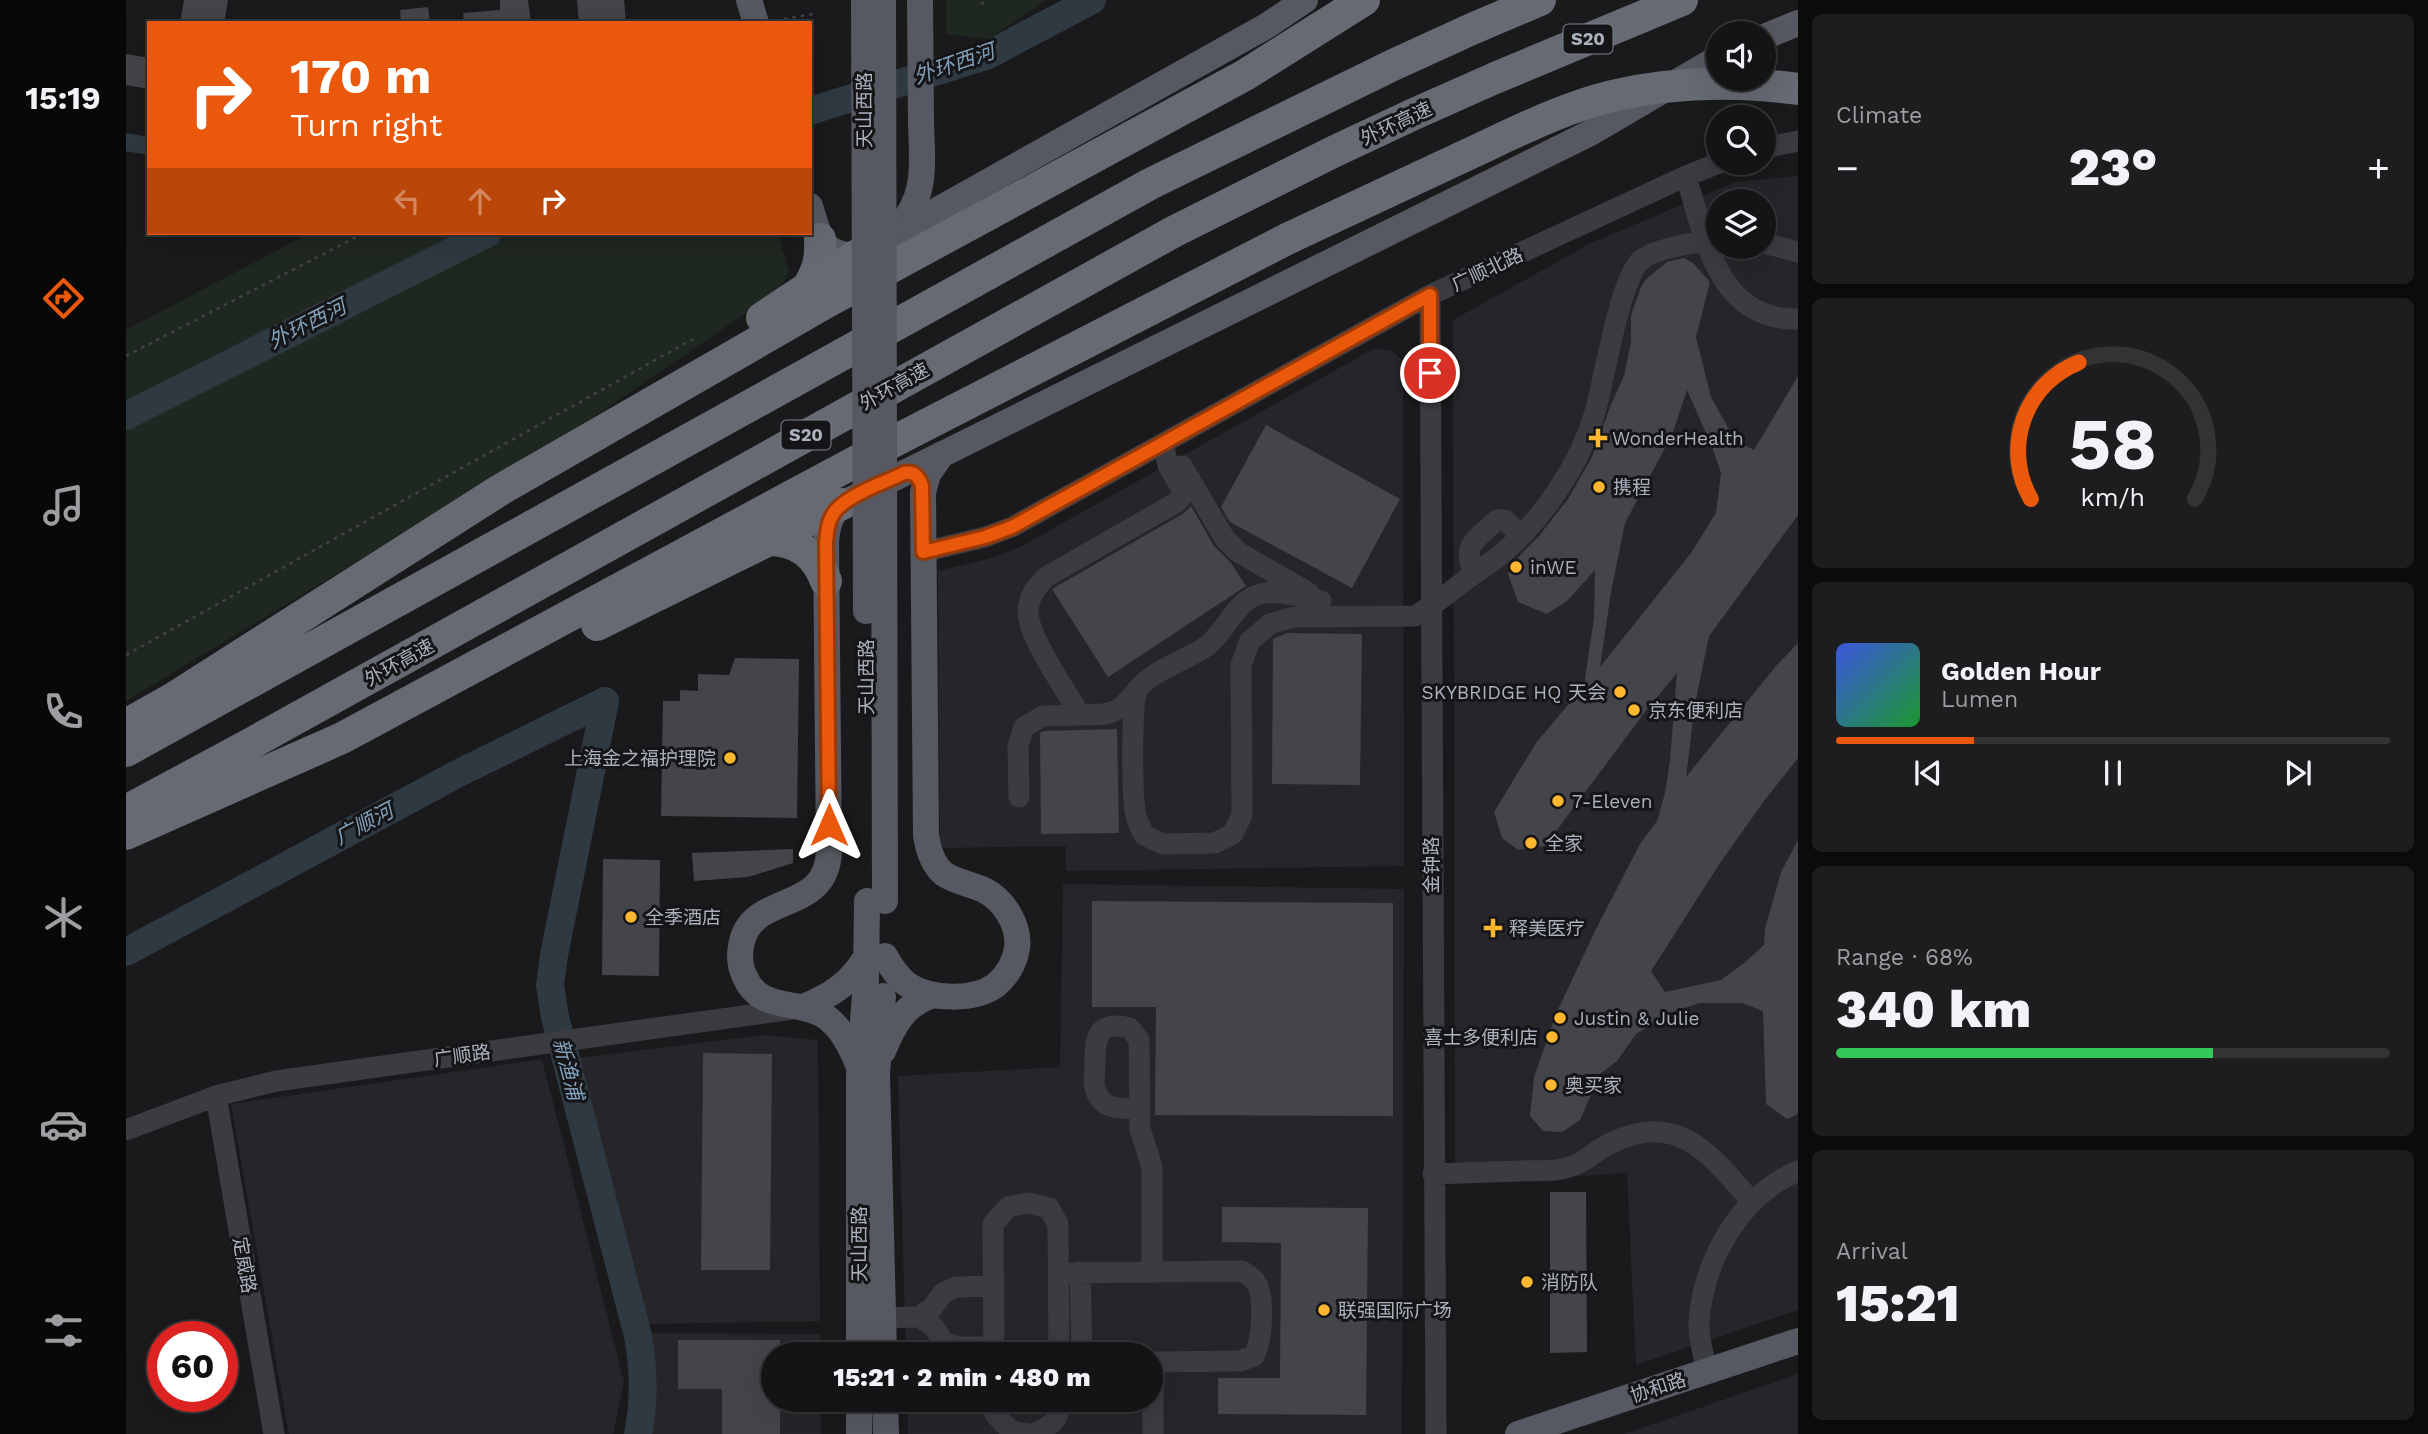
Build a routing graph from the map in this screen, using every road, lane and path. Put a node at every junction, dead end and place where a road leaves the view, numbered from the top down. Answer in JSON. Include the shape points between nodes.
{"nodes":[{"id":1,"x":749,"y":0,"type":"edge"},
{"id":2,"x":864,"y":0,"type":"edge"},
{"id":3,"x":883,"y":0,"type":"edge"},
{"id":4,"x":920,"y":0,"type":"edge"},
{"id":5,"x":988,"y":0,"type":"edge"},
{"id":6,"x":1306,"y":0,"type":"edge"},
{"id":7,"x":1364,"y":0,"type":"edge"},
{"id":8,"x":1540,"y":0,"type":"edge"},
{"id":9,"x":1682,"y":0,"type":"edge"},
{"id":10,"x":981,"y":4,"type":"dead end"},
{"id":11,"x":813,"y":14,"type":"dead end"},
{"id":12,"x":784,"y":19,"type":"dead end"},
{"id":13,"x":754,"y":21,"type":"edge"},
{"id":14,"x":1798,"y":23,"type":"edge"},
{"id":15,"x":1776,"y":32,"type":"edge"},
{"id":16,"x":1706,"y":65,"type":"edge"},
{"id":17,"x":1798,"y":89,"type":"edge"},
{"id":18,"x":1798,"y":141,"type":"edge"},
{"id":19,"x":1776,"y":146,"type":"edge"},
{"id":20,"x":1706,"y":168,"type":"edge"},
{"id":21,"x":923,"y":169,"type":"junction"},
{"id":22,"x":1686,"y":176,"type":"junction"},
{"id":23,"x":973,"y":188,"type":"junction"},
{"id":24,"x":812,"y":213,"type":"edge"},
{"id":25,"x":1706,"y":225,"type":"edge"},
{"id":26,"x":360,"y":235,"type":"edge"},
{"id":27,"x":891,"y":236,"type":"junction"},
{"id":28,"x":820,"y":239,"type":"junction"},
{"id":29,"x":1706,"y":241,"type":"edge"},
{"id":30,"x":1776,"y":246,"type":"edge"},
{"id":31,"x":1798,"y":252,"type":"edge"},
{"id":32,"x":857,"y":256,"type":"junction"},
{"id":33,"x":1714,"y":259,"type":"edge"},
{"id":34,"x":808,"y":287,"type":"junction"},
{"id":35,"x":1430,"y":295,"type":"junction"},
{"id":36,"x":1798,"y":319,"type":"edge"},
{"id":37,"x":693,"y":339,"type":"dead end"},
{"id":38,"x":126,"y":356,"type":"edge"},
{"id":39,"x":628,"y":416,"type":"junction"},
{"id":40,"x":1163,"y":443,"type":"junction"},
{"id":41,"x":943,"y":453,"type":"junction"},
{"id":42,"x":904,"y":473,"type":"junction"},
{"id":43,"x":923,"y":492,"type":"junction"},
{"id":44,"x":842,"y":504,"type":"junction"},
{"id":45,"x":769,"y":540,"type":"junction"},
{"id":46,"x":923,"y":552,"type":"junction"},
{"id":47,"x":827,"y":581,"type":"junction"},
{"id":48,"x":1321,"y":600,"type":"junction"},
{"id":49,"x":1430,"y":607,"type":"junction"},
{"id":50,"x":126,"y":655,"type":"edge"},
{"id":51,"x":455,"y":678,"type":"junction"},
{"id":52,"x":1137,"y":691,"type":"junction"},
{"id":53,"x":1080,"y":715,"type":"junction"},
{"id":54,"x":126,"y":725,"type":"edge"},
{"id":55,"x":126,"y":751,"type":"edge"},
{"id":56,"x":1018,"y":797,"type":"dead end"},
{"id":57,"x":126,"y":811,"type":"edge"},
{"id":58,"x":126,"y":834,"type":"edge"},
{"id":59,"x":876,"y":901,"type":"junction"},
{"id":60,"x":876,"y":955,"type":"junction"},
{"id":61,"x":933,"y":995,"type":"junction"},
{"id":62,"x":803,"y":1007,"type":"junction"},
{"id":63,"x":868,"y":1066,"type":"junction"},
{"id":64,"x":216,"y":1096,"type":"junction"},
{"id":65,"x":1139,"y":1108,"type":"dead end"},
{"id":66,"x":126,"y":1130,"type":"edge"},
{"id":67,"x":1798,"y":1171,"type":"edge"},
{"id":68,"x":1433,"y":1174,"type":"junction"},
{"id":69,"x":1752,"y":1202,"type":"junction"},
{"id":70,"x":1080,"y":1272,"type":"junction"},
{"id":71,"x":1152,"y":1272,"type":"junction"},
{"id":72,"x":1059,"y":1273,"type":"junction"},
{"id":73,"x":994,"y":1286,"type":"junction"},
{"id":74,"x":919,"y":1317,"type":"junction"},
{"id":75,"x":883,"y":1318,"type":"junction"},
{"id":76,"x":1798,"y":1341,"type":"edge"},
{"id":77,"x":859,"y":1342,"type":"edge"},
{"id":78,"x":884,"y":1342,"type":"edge"},
{"id":79,"x":944,"y":1342,"type":"edge"},
{"id":80,"x":994,"y":1342,"type":"edge"},
{"id":81,"x":1059,"y":1342,"type":"edge"},
{"id":82,"x":1082,"y":1342,"type":"edge"},
{"id":83,"x":1163,"y":1362,"type":"edge"},
{"id":84,"x":1707,"y":1371,"type":"junction"},
{"id":85,"x":859,"y":1412,"type":"edge"},
{"id":86,"x":885,"y":1412,"type":"edge"},
{"id":87,"x":995,"y":1412,"type":"edge"},
{"id":88,"x":1060,"y":1412,"type":"edge"},
{"id":89,"x":1153,"y":1412,"type":"edge"},
{"id":90,"x":274,"y":1434,"type":"edge"},
{"id":91,"x":859,"y":1434,"type":"edge"},
{"id":92,"x":886,"y":1434,"type":"edge"},
{"id":93,"x":1027,"y":1434,"type":"edge"},
{"id":94,"x":1033,"y":1434,"type":"edge"},
{"id":95,"x":1153,"y":1434,"type":"edge"},
{"id":96,"x":1436,"y":1434,"type":"edge"},
{"id":97,"x":1518,"y":1434,"type":"edge"}],
"edges":[{"from":1,"to":13,"type":"main road"},
{"from":2,"to":59,"type":"main road","name":"天山西路","bridge":true},
{"from":3,"to":59,"type":"main road","name":"天山西路","bridge":true},
{"from":4,"to":21,"type":"main road","bridge":true},
{"from":5,"to":10,"type":"path"},
{"from":6,"to":23,"type":"main road"},
{"from":7,"to":39,"type":"highway","via":[[1245,75],[827,302]]},
{"from":8,"to":55,"type":"highway","number":"S20","via":[[1311,104],[1150,184]]},
{"from":9,"to":57,"type":"highway","name":"外环高速","number":"S20","via":[[1495,78],[1175,231]]},
{"from":11,"to":12,"type":"path"},
{"from":14,"to":15,"type":"main road"},
{"from":16,"to":41,"type":"main road","via":[[1592,132]]},
{"from":17,"to":51,"type":"highway","bridge":true,"via":[[1742,84],[1639,91],[1539,121],[1289,238],[881,448]]},
{"from":18,"to":19,"type":"street"},
{"from":20,"to":22,"type":"street","name":"广顺北路"},
{"from":21,"to":23,"type":"main road","via":[[936,182]]},
{"from":21,"to":27,"type":"main road","via":[[915,205]]},
{"from":22,"to":25,"type":"street"},
{"from":22,"to":35,"type":"street","name":"广顺北路"},
{"from":23,"to":27,"type":"main road"},
{"from":24,"to":28,"type":"main road"},
{"from":26,"to":38,"type":"path"},
{"from":27,"to":32,"type":"main road"},
{"from":28,"to":32,"type":"main road","via":[[830,250]]},
{"from":28,"to":34,"type":"highway","via":[[818,271]]},
{"from":29,"to":49,"type":"street","via":[[1668,248],[1642,260],[1627,282],[1595,413],[1563,484],[1499,556]]},
{"from":30,"to":31,"type":"street"},
{"from":32,"to":34,"type":"highway"},
{"from":33,"to":36,"type":"street","via":[[1730,290],[1748,307]]},
{"from":34,"to":39,"type":"highway"},
{"from":35,"to":40,"type":"street","name":"广顺北路"},
{"from":35,"to":49,"type":"street","name":"金钟路"},
{"from":37,"to":50,"type":"path"},
{"from":39,"to":54,"type":"highway","via":[[500,490]]},
{"from":40,"to":46,"type":"street","name":"广顺北路","via":[[1012,527]]},
{"from":40,"to":48,"type":"street","via":[[1238,552]]},
{"from":40,"to":53,"type":"street","via":[[1168,465],[1181,488],[1177,502],[1046,577],[1032,591],[1028,612],[1034,634]]},
{"from":41,"to":42,"type":"main road"},
{"from":41,"to":43,"type":"main road","via":[[928,474]]},
{"from":42,"to":43,"type":"main road","via":[[918,477]]},
{"from":42,"to":44,"type":"main road"},
{"from":43,"to":46,"type":"main road"},
{"from":44,"to":45,"type":"highway"},
{"from":44,"to":47,"type":"main road","via":[[828,524]]},
{"from":45,"to":47,"type":"highway","via":[[801,547]]},
{"from":45,"to":51,"type":"highway","via":[[581,633]]},
{"from":46,"to":61,"type":"main road","via":[[927,841],[943,873],[982,889],[1000,903],[1017,937],[1011,966],[995,985],[970,994]]},
{"from":47,"to":62,"type":"main road","via":[[828,862],[822,879],[807,894],[754,918],[740,952],[752,990],[771,1002]]},
{"from":48,"to":49,"type":"street"},
{"from":48,"to":52,"type":"street","via":[[1259,594],[1245,602],[1205,647],[1150,678]]},
{"from":49,"to":52,"type":"street","via":[[1415,615],[1294,617],[1270,624],[1250,642],[1241,665],[1242,815],[1233,834],[1215,843],[1163,844],[1144,835],[1135,814],[1133,708]]},
{"from":49,"to":68,"type":"street","name":"金钟路"},
{"from":51,"to":58,"type":"highway","via":[[342,738]]},
{"from":52,"to":53,"type":"street","via":[[1123,708],[1109,715]]},
{"from":53,"to":56,"type":"street","via":[[1043,716],[1024,727],[1018,745]]},
{"from":59,"to":60,"type":"main road","name":"天山西路"},
{"from":60,"to":61,"type":"main road","via":[[916,990]]},
{"from":60,"to":62,"type":"main road","via":[[839,989]]},
{"from":60,"to":63,"type":"main road","name":"天山西路"},
{"from":61,"to":63,"type":"main road","via":[[902,1013]]},
{"from":62,"to":63,"type":"main road","via":[[824,1016]]},
{"from":62,"to":64,"type":"street","name":"广顺路","via":[[276,1082]]},
{"from":63,"to":75,"type":"main road","name":"天山西路"},
{"from":63,"to":77,"type":"main road","name":"天山西路"},
{"from":64,"to":66,"type":"street","name":"广顺路"},
{"from":64,"to":90,"type":"street","name":"定威路"},
{"from":65,"to":71,"type":"street","via":[[1140,1129],[1152,1167]]},
{"from":67,"to":69,"type":"street"},
{"from":68,"to":69,"type":"street","via":[[1561,1169],[1586,1161],[1608,1144],[1665,1132],[1689,1139],[1712,1157]]},
{"from":68,"to":96,"type":"street","name":"金钟路"},
{"from":69,"to":84,"type":"street","via":[[1725,1236],[1705,1282],[1698,1326]]},
{"from":70,"to":71,"type":"street"},
{"from":70,"to":72,"type":"street"},
{"from":70,"to":82,"type":"street"},
{"from":71,"to":83,"type":"street","via":[[1242,1271],[1254,1279],[1261,1292],[1260,1344],[1254,1356],[1240,1361]]},
{"from":72,"to":73,"type":"street","via":[[1058,1224],[1049,1208],[1028,1203],[1008,1206],[993,1224]]},
{"from":72,"to":81,"type":"street"},
{"from":73,"to":74,"type":"street","via":[[956,1287],[943,1293]]},
{"from":73,"to":80,"type":"street"},
{"from":74,"to":75,"type":"street"},
{"from":74,"to":79,"type":"street","via":[[933,1326]]},
{"from":75,"to":78,"type":"main road","name":"天山西路"},
{"from":76,"to":84,"type":"main road","name":"协和路"},
{"from":84,"to":97,"type":"main road","name":"协和路"},
{"from":85,"to":91,"type":"main road"},
{"from":86,"to":92,"type":"main road"},
{"from":87,"to":93,"type":"street","via":[[1010,1430]]},
{"from":88,"to":94,"type":"street","via":[[1053,1425]]},
{"from":89,"to":95,"type":"street"}]}
